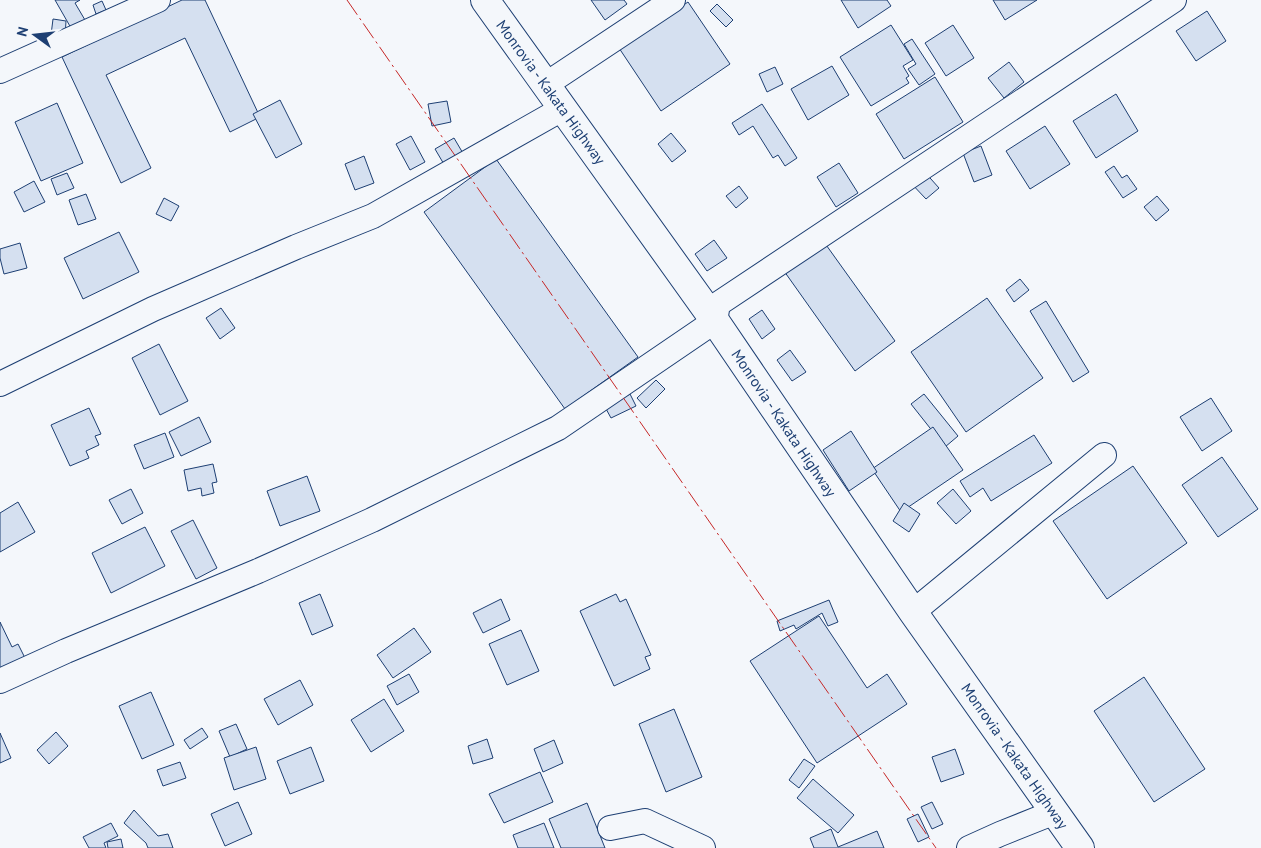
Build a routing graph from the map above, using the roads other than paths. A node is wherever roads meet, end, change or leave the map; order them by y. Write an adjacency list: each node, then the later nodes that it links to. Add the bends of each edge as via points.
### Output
1 (158, 0): 5 (street)
2 (485, 0): 6 (highway, Monrovia - Kakata Highway)
3 (673, 0): 6 (street)
4 (1174, 0): 8 (street, via 718,304)
5 (0, 72)
6 (545, 85): 7 (highway, Monrovia - Kakata Highway)
7 (562, 109): 8 (highway, Monrovia - Kakata Highway); 9 (street, via 373,216 153,309)
8 (715, 321): 11 (highway, Monrovia - Kakata Highway); 12 (street, via 558,428 372,520)
9 (0, 384)
10 (1104, 455): 11 (street)
11 (913, 612): 13 (highway, Monrovia - Kakata Highway)
12 (0, 681)
13 (1056, 812): 16 (street); 17 (highway, Monrovia - Kakata Highway)
14 (610, 828): 15 (street, via 645,821)
15 (703, 848)
16 (969, 848)
17 (1080, 848)

